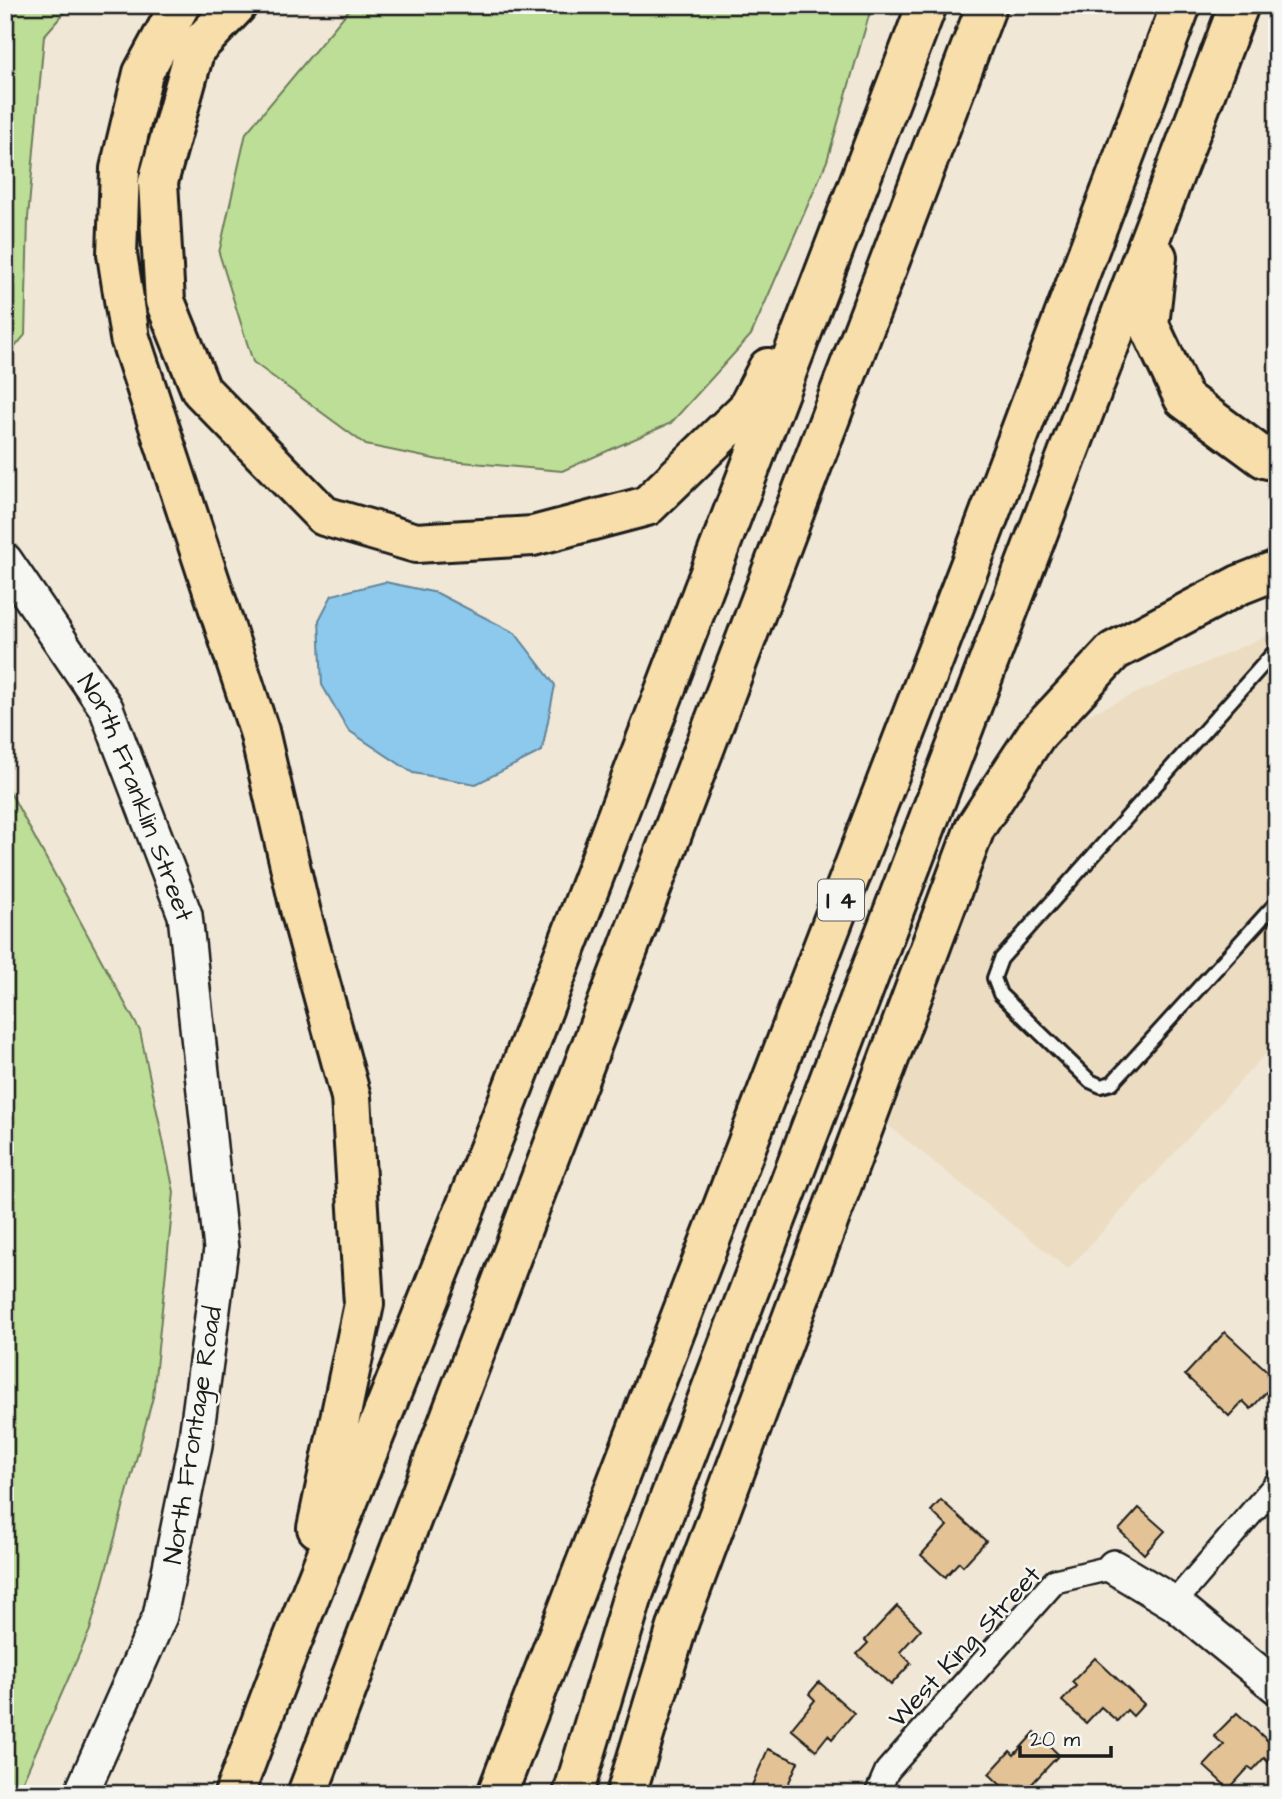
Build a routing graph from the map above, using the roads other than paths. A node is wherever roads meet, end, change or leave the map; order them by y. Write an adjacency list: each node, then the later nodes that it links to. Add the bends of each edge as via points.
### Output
1 (180, 5): 18 (highway, via 142,73 120,169 117,254 128,326 259,731 351,1097 353,1125 363,1304 326,1492)
2 (237, 5): 7 (highway, via 195,49 158,183 165,301 201,390 324,516 416,543 533,536 647,506 747,409)
3 (927, 5): 7 (highway)
4 (987, 5): 22 (highway)
5 (1181, 5): 23 (highway, I 4)
6 (1238, 5): 8 (highway)
7 (863, 174): 18 (highway, via 509,1101)
8 (1163, 203): 9 (highway, via 1149,325 1184,398 1264,458); 24 (highway, via 634,1592)
9 (1277, 461)
10 (5, 560): 14 (street, North Franklin Street, via 106,708 186,915)
11 (1277, 569): 25 (highway, via 1114,651 1036,735 975,828 678,1624)
12 (1277, 649): 13 (lane, via 1001,959 994,978 1000,994 1090,1082 1101,1086 1112,1083)
13 (1277, 902)
14 (202, 1060): 20 (street, North Frontage Road, via 221,1249 195,1446 160,1616)
15 (1277, 1483): 17 (street)
16 (1114, 1567): 17 (street); 26 (street, West King Street, via 1055,1581 887,1771)
17 (1174, 1603): 19 (street)
18 (283, 1664): 21 (highway)
19 (1277, 1687)
20 (80, 1794)
21 (234, 1794)
22 (307, 1794)
23 (497, 1794)
24 (573, 1794)
25 (626, 1794)
26 (877, 1794)

